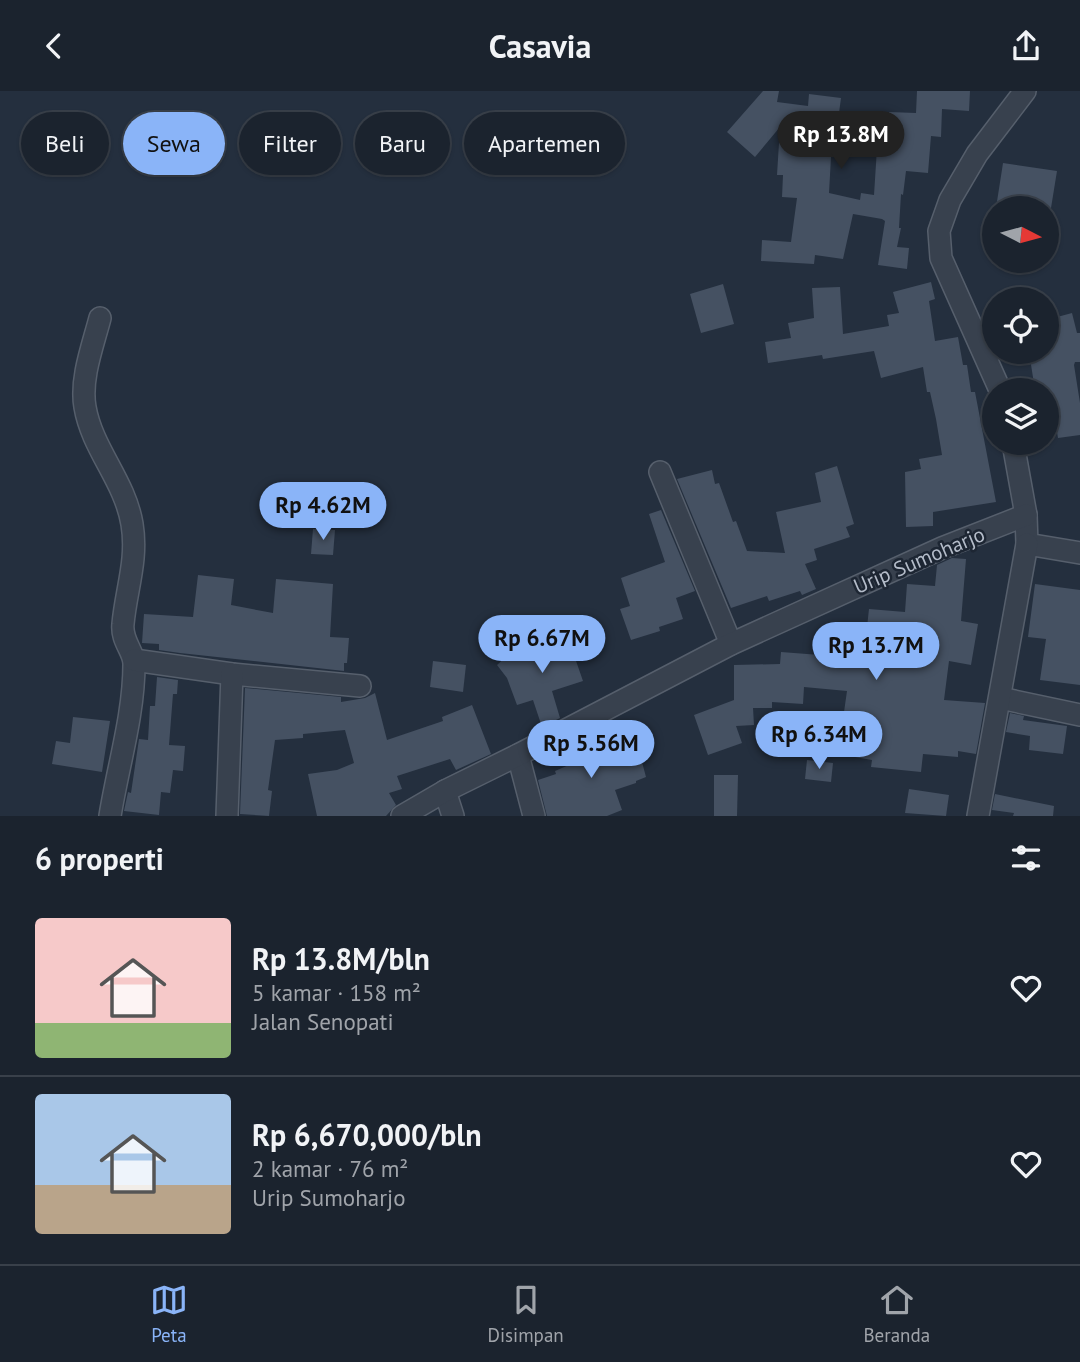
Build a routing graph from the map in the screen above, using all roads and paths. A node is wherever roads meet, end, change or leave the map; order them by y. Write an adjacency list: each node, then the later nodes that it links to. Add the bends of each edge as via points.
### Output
1 (1025, 91): 3 (street, via 977,154 950,200 939,231 941,258)
2 (100, 318): 10 (street, via 84,405 100,449 125,495 132,523 135,547 122,625)
3 (995, 378)
4 (1015, 455): 6 (street)
5 (660, 472): 9 (street)
6 (1026, 515): 7 (street); 9 (street, Urip Sumoharjo)
7 (1027, 544): 8 (street); 13 (street)
8 (1080, 554)
9 (731, 644): 15 (street, Urip Sumoharjo)
10 (134, 660): 11 (street); 17 (street)
11 (232, 674): 12 (street); 18 (street)
12 (360, 685)
13 (1000, 698): 14 (street); 22 (street)
14 (1080, 715)
15 (518, 755): 16 (street, Urip Sumoharjo); 21 (street)
16 (444, 791): 19 (street, Urip Sumoharjo); 20 (street)
17 (110, 816)
18 (227, 816)
19 (402, 816)
20 (453, 816)
21 (534, 816)
22 (978, 816)

